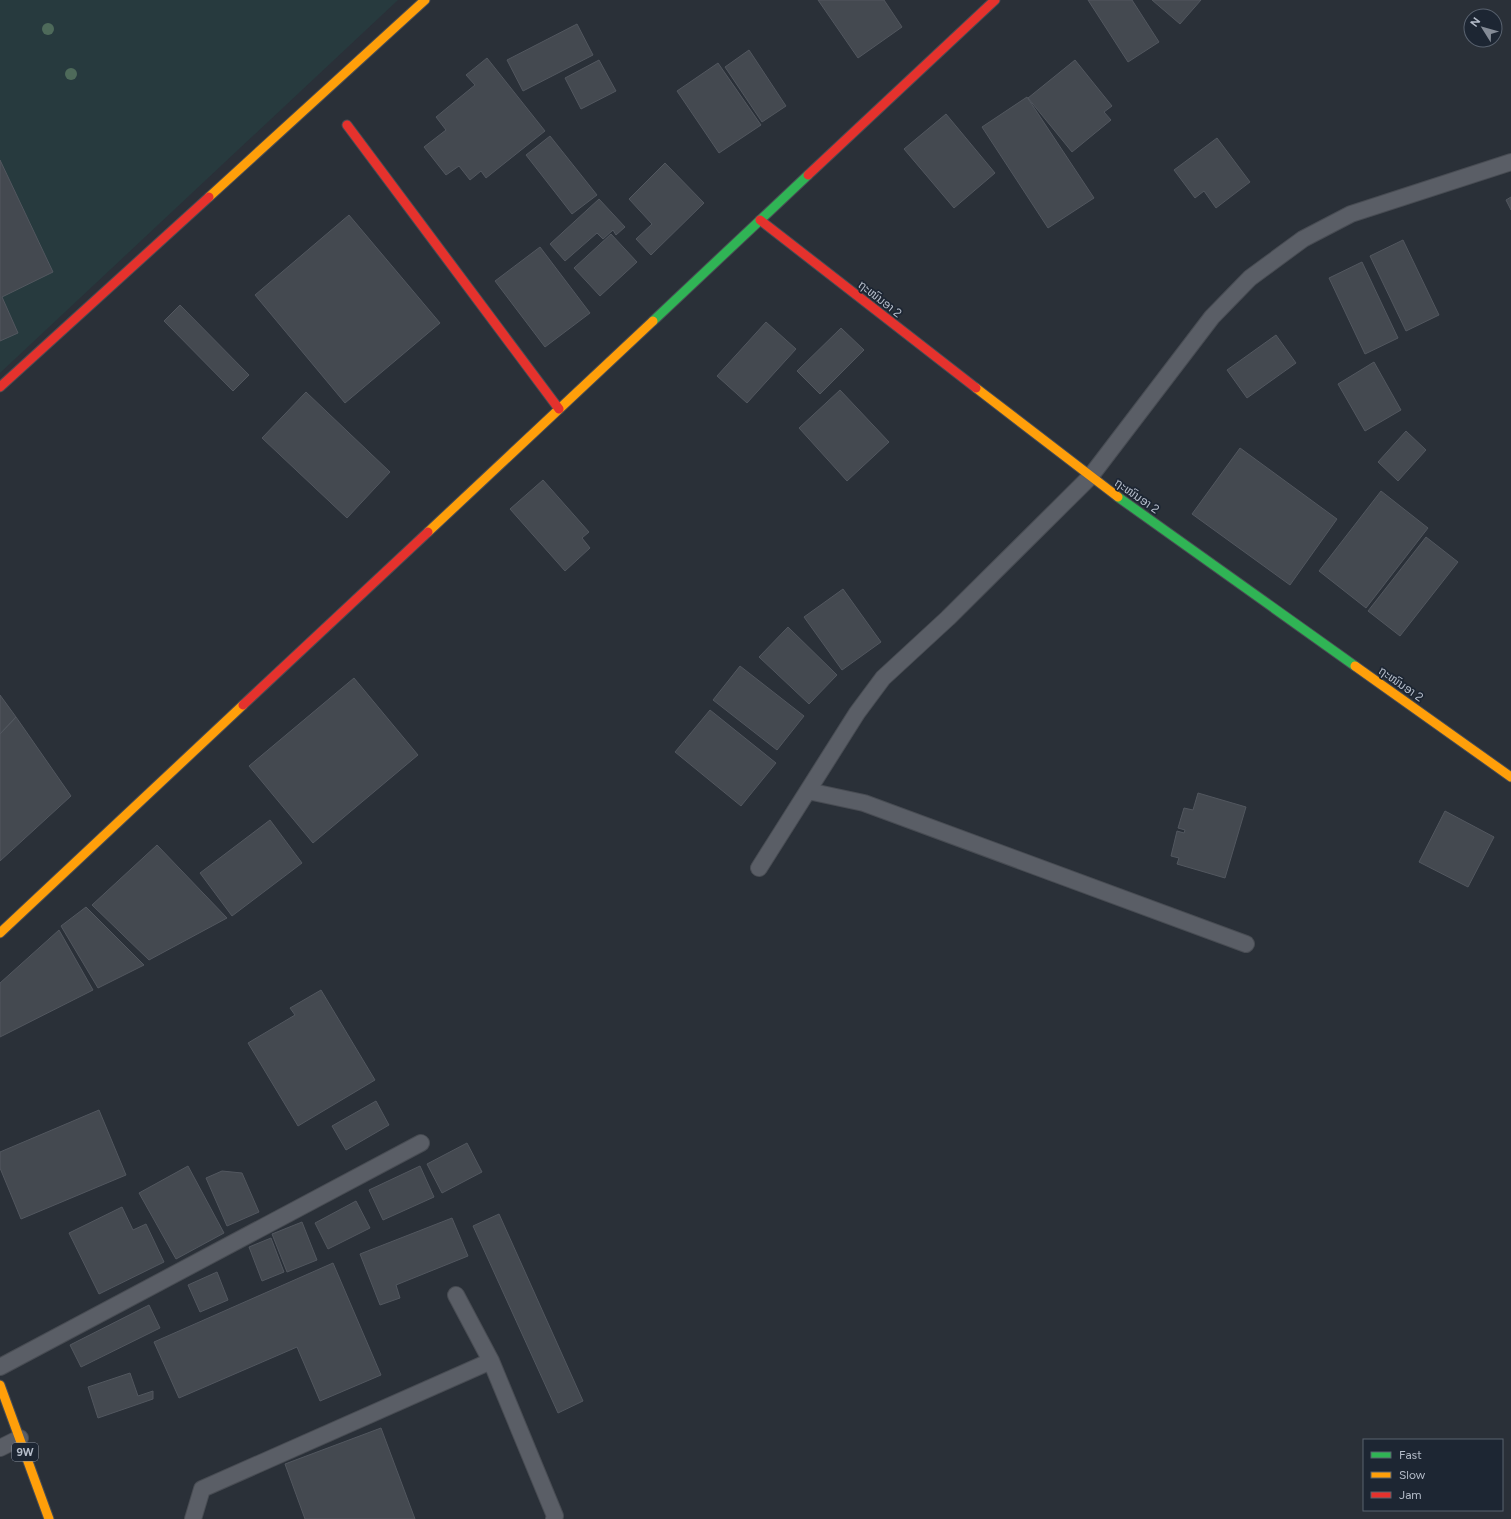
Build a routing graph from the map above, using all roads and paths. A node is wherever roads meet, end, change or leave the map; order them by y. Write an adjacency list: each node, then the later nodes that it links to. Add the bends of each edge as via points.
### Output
1 (425, 0): 6 (street)
2 (995, 0): 5 (street)
3 (347, 125): 7 (street)
4 (1511, 162): 8 (lane, via 1351,214 1303,240 1250,278 1212,317)
5 (760, 220): 7 (street); 8 (street, ຖະໜົນອາ 2)
6 (0, 387)
7 (558, 409): 12 (street)
8 (1090, 477): 9 (street, ຖະໜົນອາ 2); 10 (lane, via 948,618 883,678 857,713)
9 (1511, 777)
10 (808, 791): 11 (lane); 13 (lane, via 864,803)
11 (759, 868)
12 (0, 933)
13 (1246, 944)
14 (421, 1143): 17 (lane)
15 (456, 1295): 16 (lane)
16 (491, 1361): 22 (lane, via 202,1489); 23 (lane)
17 (0, 1368)
18 (0, 1384): 19 (street, 9W)
19 (20, 1438): 20 (lane); 21 (street, 9W)
20 (0, 1448)
21 (49, 1519)
22 (193, 1519)
23 (554, 1519)

